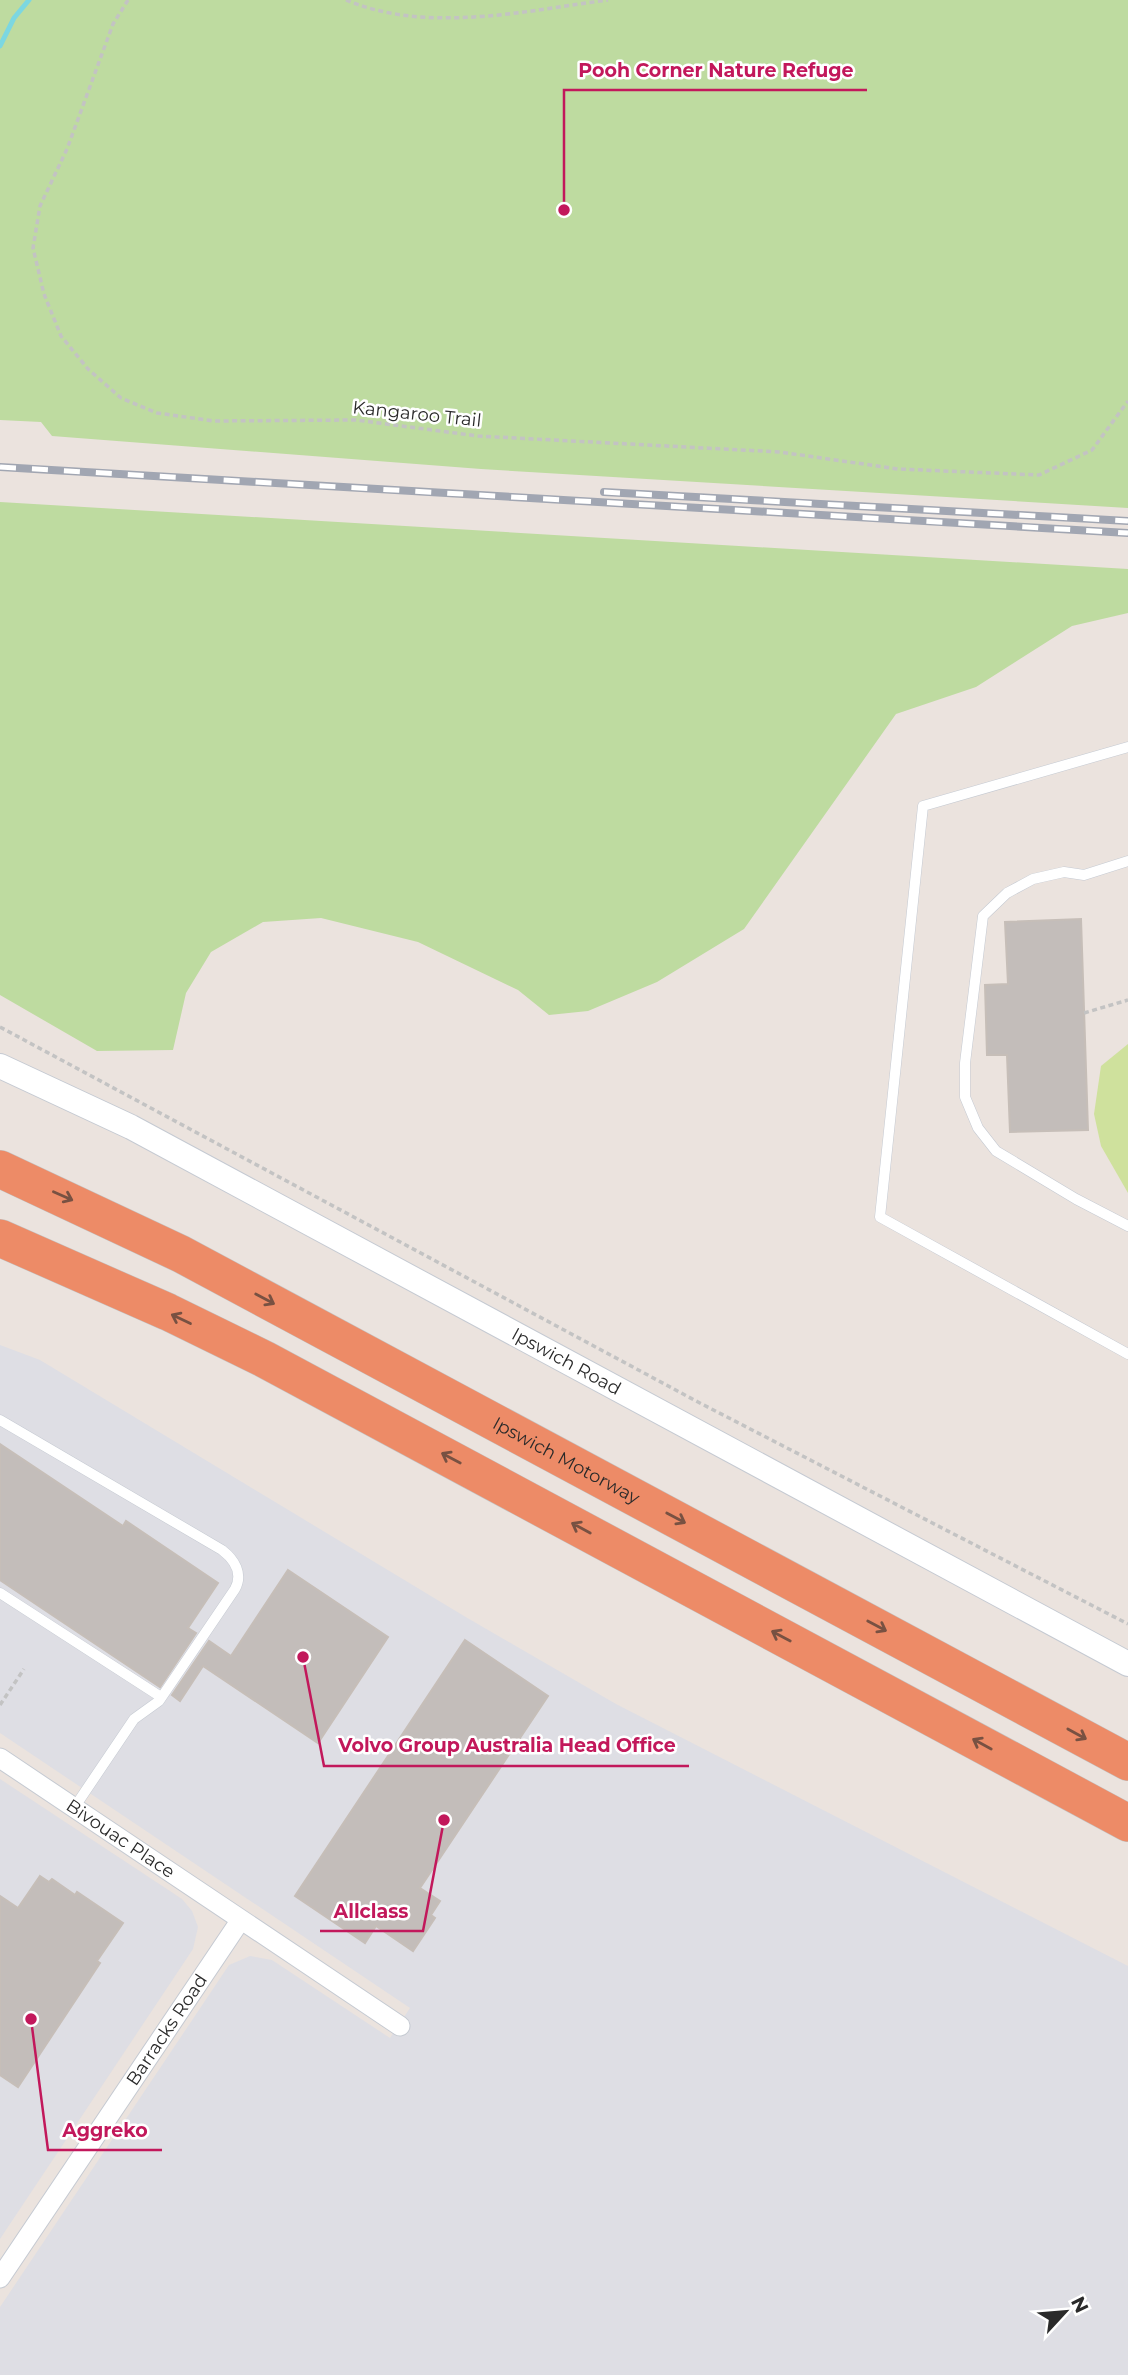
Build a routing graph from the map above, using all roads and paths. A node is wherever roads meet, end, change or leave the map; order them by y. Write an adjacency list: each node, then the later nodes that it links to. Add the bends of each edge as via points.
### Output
1 (128, 0): 4 (path, Kangaroo Trail, via 113,24 68,149 40,206 33,247 44,295 61,336 88,369 121,398 145,408 214,421 356,420 478,436 780,452 898,469 1039,475 1092,450)
2 (346, 0): 3 (path, via 370,10 416,16 468,16)
3 (608, 0)
4 (1128, 401)
5 (1128, 747): 14 (lane, via 923,806 880,1217)
6 (1128, 861): 12 (lane, via 1084,875 1065,872 1033,879 1007,893 983,916 965,1063 965,1097 978,1128 996,1151)
7 (1128, 1000): 8 (path)
8 (1084, 1013)
9 (0, 1027): 17 (path, via 698,1402)
10 (0, 1066): 18 (street, Ipswich Road, via 131,1126)
11 (0, 1169): 23 (highway, Ipswich Motorway, one-way to 23, via 181,1254)
12 (1128, 1226)
13 (0, 1238): 25 (highway, one-way to 13, via 264,1359)
14 (1128, 1354)
15 (0, 1420): 20 (lane, via 222,1550 235,1565 237,1586)
16 (0, 1593): 20 (lane)
17 (1128, 1624)
18 (1128, 1664)
19 (24, 1669): 21 (path)
20 (161, 1698): 24 (lane, via 134,1719)
21 (0, 1705)
22 (0, 1758): 24 (street, Bivouac Place)
23 (1128, 1762)
24 (74, 1808): 26 (street, Bivouac Place)
25 (1128, 1823)
26 (240, 1921): 27 (street, Bivouac Place); 28 (street, Barracks Road)
27 (400, 2026)
28 (0, 2278)

